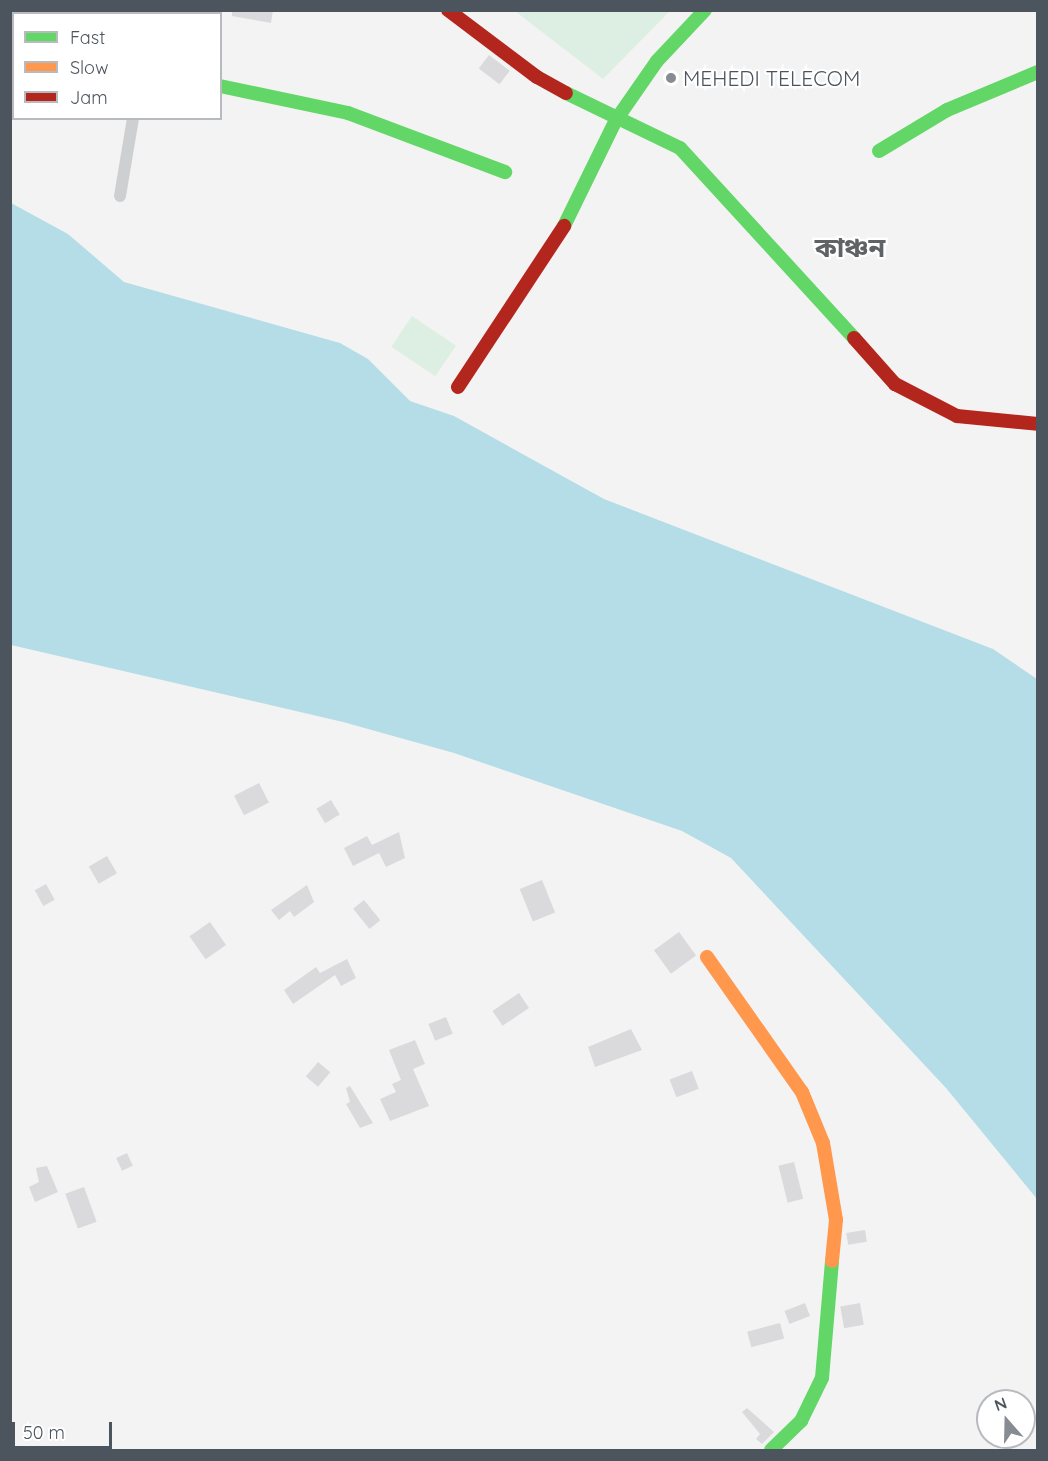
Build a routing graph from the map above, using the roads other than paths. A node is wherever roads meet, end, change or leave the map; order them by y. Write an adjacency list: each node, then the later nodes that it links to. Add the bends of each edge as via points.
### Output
1 (448, 10): 6 (street, via 537,77)
2 (705, 10): 6 (street, via 657,61)
3 (1038, 72): 7 (street, via 947,110)
4 (222, 87): 8 (street, via 348,113)
5 (133, 120): 9 (street)
6 (616, 120): 10 (street, via 588,185 538,272); 11 (street, via 680,148 895,384 957,416)
7 (879, 151)
8 (505, 172)
9 (120, 195)
10 (458, 387)
11 (1038, 424)
12 (707, 957): 13 (street, via 802,1092 823,1143 836,1220 822,1378 801,1420)
13 (771, 1450)

